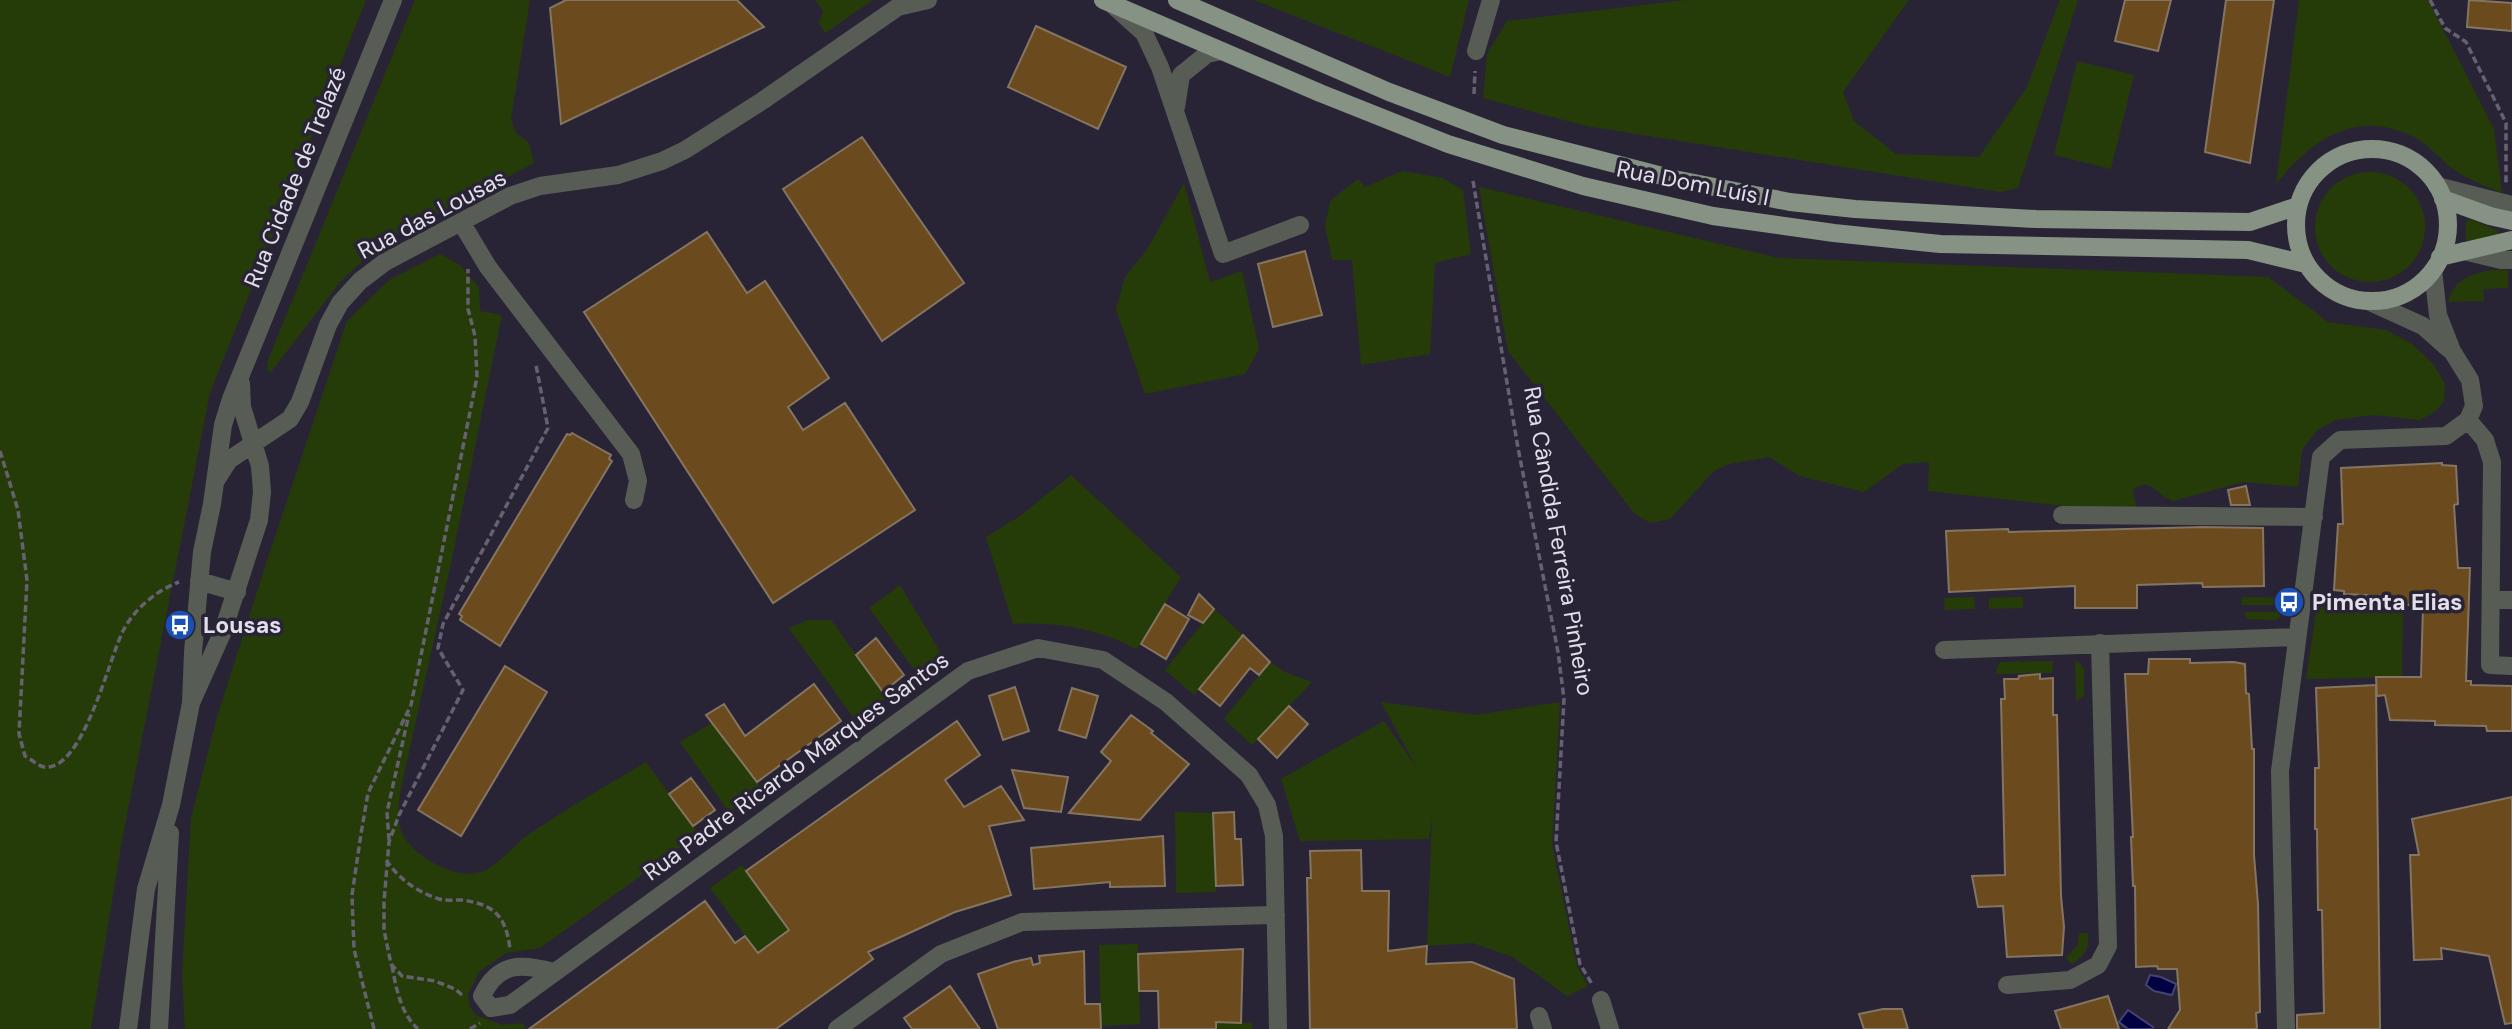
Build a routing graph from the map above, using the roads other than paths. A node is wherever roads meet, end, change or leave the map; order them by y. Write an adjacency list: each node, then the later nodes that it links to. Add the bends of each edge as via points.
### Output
1 (393, 0): 22 (street, Rua Cidade de Trelazé)
2 (928, 0): 6 (street, Rua das Lousas)
3 (1177, 0): 11 (main road, Rua Dom Luís I, via 1389,92 1503,135 1662,176 1790,202 2036,219 2249,222)
4 (1491, 0): 8 (street)
5 (1108, 2): 7 (main road, Rua Dom Luís I); 9 (street, via 1144,33)
6 (905, 3): 14 (street, Rua das Lousas, via 685,150 618,175 541,186 510,196)
7 (1221, 51): 9 (street, via 1207,54 1181,75); 18 (main road, Rua Dom Luís I, via 1448,144 1583,186 1713,216 1940,244 2248,250)
8 (1476, 51)
9 (1176, 111): 13 (street, via 1223,254)
10 (2440, 192): 11 (main road, via 2405,156 2361,149 2320,168); 12 (main road, via 2490,216); 19 (main road, via 2448,228)
11 (2298, 206): 18 (main road, via 2297,235)
12 (2510, 210)
13 (1300, 225)
14 (453, 226): 25 (street, Rua das Lousas, via 385,262 340,303 300,402 290,419); 28 (street, via 479,251 631,454 638,481)
15 (2512, 240): 16 (main road)
16 (2464, 251): 17 (street); 19 (main road)
17 (2512, 260)
18 (2306, 264): 20 (main road, via 2326,286)
19 (2437, 264): 20 (main road, via 2411,290); 21 (street, via 2438,315)
20 (2368, 300): 21 (street, via 2423,326)
21 (2452, 351): 24 (street, via 2470,380 2474,406)
22 (242, 372): 23 (street, Rua Cidade de Trelazé); 27 (street, Rua Cidade de Trelazé, via 223,425)
23 (245, 416): 25 (street, via 259,428); 26 (street, Rua Cidade de Trelazé)
24 (2468, 420): 30 (street, via 2446,436 2340,440 2321,457); 33 (street, via 2485,440 2493,463)
25 (276, 429): 26 (street, Rua das Lousas)
26 (253, 443): 27 (street, Rua Cidade de Trelazé, via 229,460); 32 (street, Rua Cidade de Trelazé, via 260,466 259,520)
27 (215, 482): 31 (street, Rua Cidade de Trelazé)
28 (634, 500)
29 (2062, 515): 30 (street)
30 (2314, 517): 35 (street)
31 (199, 581): 32 (street); 39 (street, Rua Cidade de Trelazé)
32 (237, 592): 39 (street, Rua Cidade de Trelazé)
33 (2491, 600): 34 (street); 38 (street, via 2490,666)
34 (2512, 600)
35 (2297, 637): 36 (street); 50 (street, via 2280,771)
36 (2100, 643): 37 (street); 43 (street, via 2108,946 2098,965 2070,980)
37 (1944, 650)
38 (2512, 666)
39 (191, 703): 40 (street, Rua Cidade de Trelazé)
40 (171, 805): 45 (street, Rua Cidade de Trelazé); 46 (street, Rua Cidade de Trelazé, via 146,888)
41 (1276, 915): 42 (street, Rua Padre Ricardo Marques Santos, via 1274,836 1267,805 1249,775 1166,702 1103,660 1038,648 968,671); 47 (street, via 1022,922 942,954); 48 (street, Rua Padre Ricardo Marques Santos)
42 (553, 972)
43 (2007, 985)
44 (1601, 1000): 49 (street)
45 (162, 1025)
46 (128, 1029)
47 (837, 1029)
48 (1278, 1029)
49 (1610, 1029)
50 (2286, 1029)

